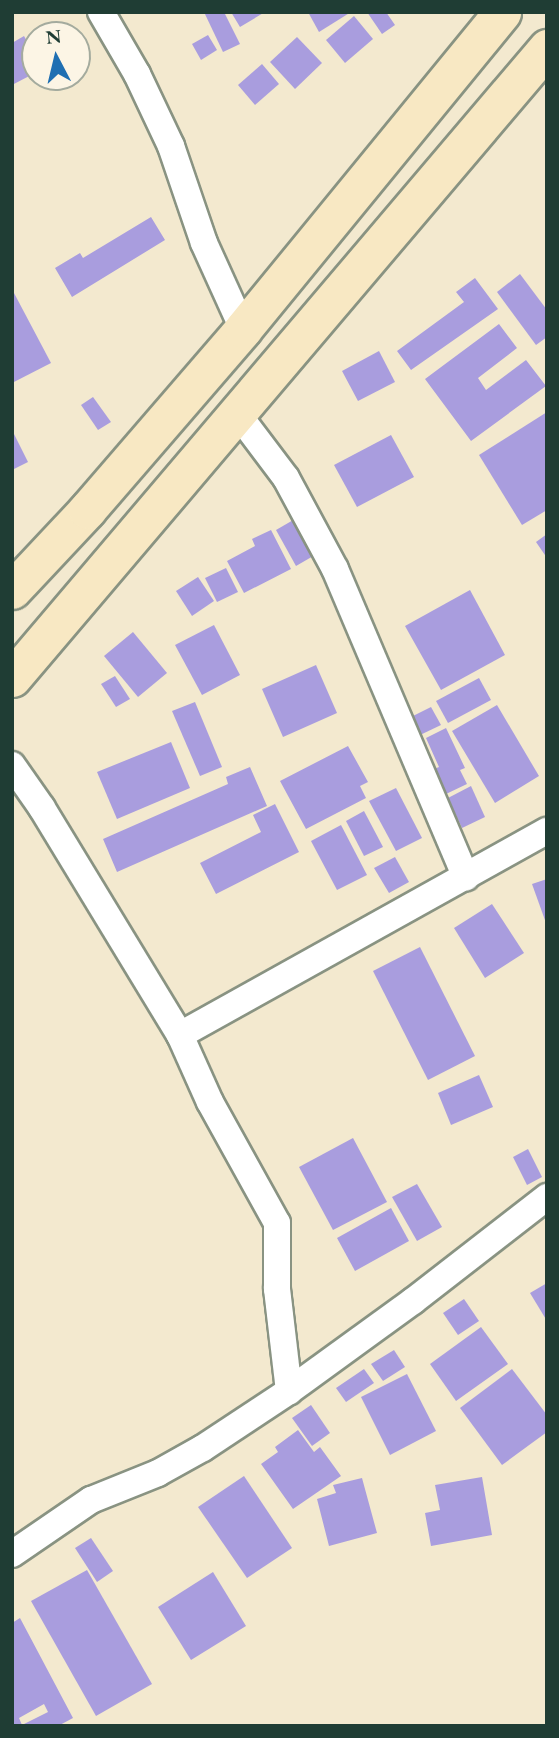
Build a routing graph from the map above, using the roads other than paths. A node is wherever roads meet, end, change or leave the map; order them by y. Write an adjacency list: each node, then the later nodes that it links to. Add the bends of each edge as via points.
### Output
1 (101, 12): 4 (street, via 171,146 204,243)
2 (502, 12): 4 (main road)
3 (547, 48): 5 (main road)
4 (243, 329): 6 (main road)
5 (237, 413): 7 (main road); 10 (street, via 286,478 335,569)
6 (12, 590)
7 (12, 678)
8 (12, 765): 11 (street)
9 (547, 831): 10 (street)
10 (466, 877): 11 (street)
11 (180, 1035): 13 (street, via 210,1102 276,1223 277,1289)
12 (547, 1197): 13 (street)
13 (289, 1391): 14 (street, via 158,1473 91,1500)
14 (12, 1554)

